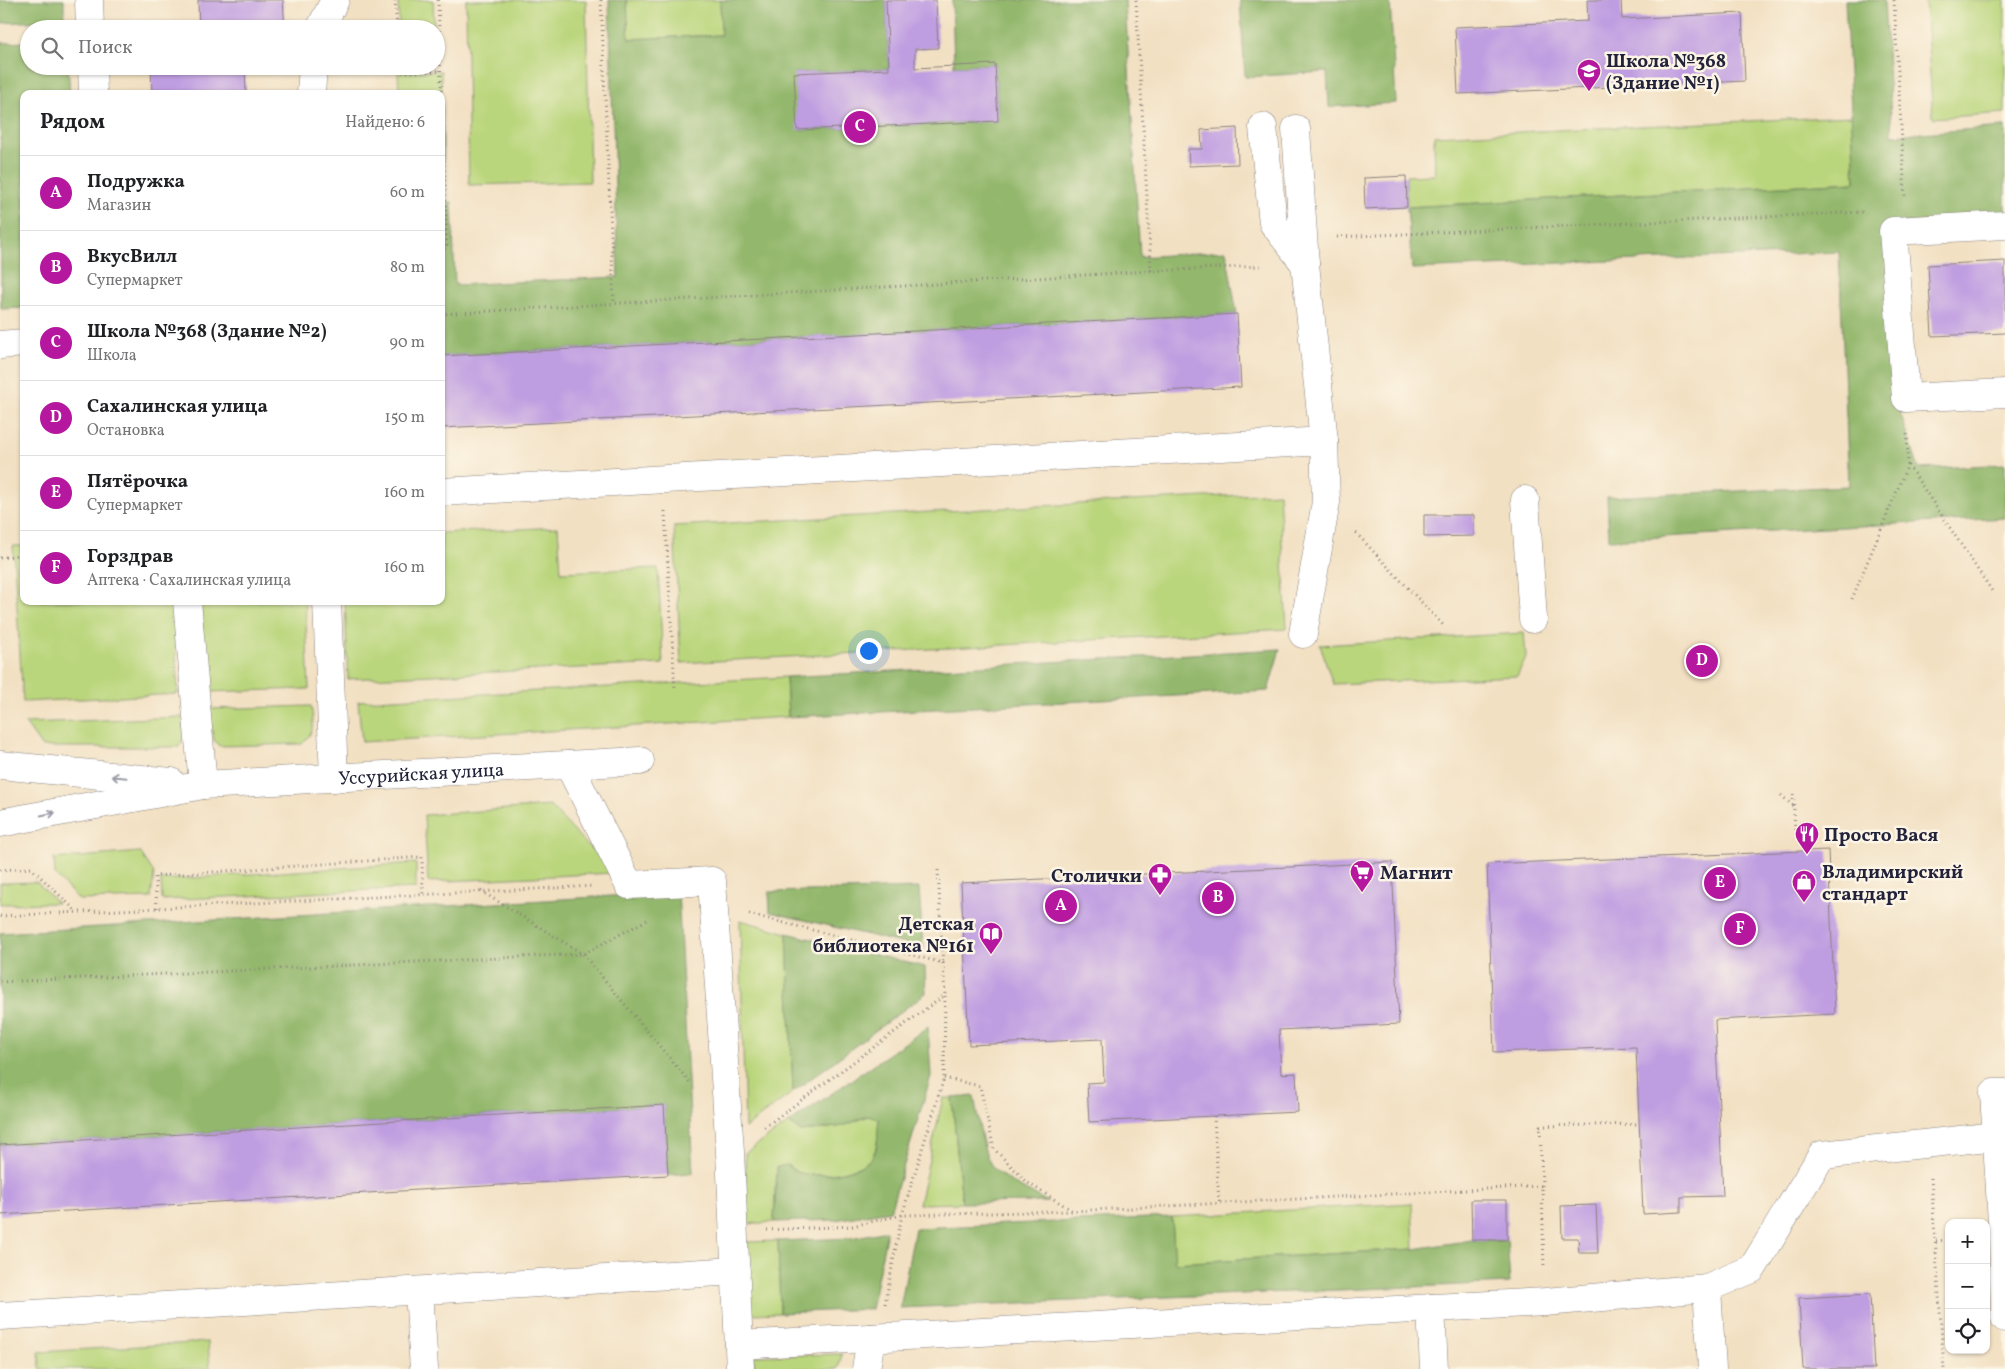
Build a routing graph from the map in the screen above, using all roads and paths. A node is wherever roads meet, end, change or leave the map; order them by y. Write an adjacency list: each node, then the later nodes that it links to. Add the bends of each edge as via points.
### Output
1 (89, 0): 8 (street)
2 (335, 0): 9 (street)
3 (396, 0): 10 (path)
4 (438, 0): 11 (path)
5 (601, 0): 26 (path)
6 (1136, 0): 25 (path)
7 (1894, 0): 22 (path, via 1905,202)
8 (90, 20)
9 (325, 20)
10 (396, 20)
11 (439, 20)
12 (92, 75): 15 (street)
13 (313, 75): 16 (street)
14 (440, 75): 17 (path)
15 (93, 90)
16 (311, 90)
17 (441, 90)
18 (1263, 127): 24 (street, via 1273,223)
19 (1296, 129): 24 (street)
20 (445, 197): 23 (path)
21 (2005, 226): 22 (street)
22 (1893, 231): 24 (path, via 1865,212); 31 (street)
23 (445, 248)
24 (1304, 251): 25 (path); 32 (street)
25 (1152, 271): 26 (path)
26 (614, 303): 27 (path)
27 (445, 314)
28 (20, 344): 29 (street)
29 (0, 346)
30 (2005, 392): 31 (street)
31 (1906, 398): 33 (path)
32 (1324, 441): 34 (street); 37 (street)
33 (1908, 464): 40 (path); 41 (path)
34 (663, 480): 35 (street); 47 (path)
35 (445, 492)
36 (1525, 500): 44 (street)
37 (1326, 502): 45 (path); 46 (street)
38 (20, 555): 39 (path)
39 (0, 558)
40 (1992, 591)
41 (1852, 600)
42 (187, 605): 52 (street)
43 (327, 605): 51 (street)
44 (1533, 619)
45 (1443, 625)
46 (1303, 634)
47 (675, 690)
48 (640, 761): 50 (street, Уссурийская улица)
49 (0, 765): 52 (street, Уссурийская улица, one-way to 49)
50 (569, 765): 51 (street, Уссурийская улица); 60 (street)
51 (334, 778): 52 (street, Уссурийская улица)
52 (203, 785): 56 (street, Уссурийская улица, one-way to 52)
53 (1794, 794): 55 (path)
54 (1782, 795): 55 (path)
55 (1794, 807): 57 (path)
56 (0, 823)
57 (1795, 830)
58 (0, 870): 64 (path, via 31,868)
59 (938, 870): 69 (path)
60 (629, 885): 61 (path); 79 (street, via 712,881)
61 (481, 891): 62 (path); 68 (path)
62 (423, 894): 63 (path); 63 (path, via 422,857 156,876)
63 (157, 908): 64 (path)
64 (76, 912): 66 (path)
65 (744, 913): 69 (path)
66 (0, 916)
67 (652, 917): 68 (path)
68 (583, 954): 70 (path); 73 (path)
69 (943, 963): 71 (path)
70 (0, 982)
71 (944, 995): 72 (path); 79 (path)
72 (944, 1078): 82 (path, via 980,1086 994,1149 1028,1183); 83 (path)
73 (698, 1091)
74 (2000, 1093): 77 (street)
75 (1214, 1116): 81 (path)
76 (1639, 1124): 80 (path, via 1540,1126)
77 (1997, 1136): 78 (street); 93 (street)
78 (1928, 1144): 85 (path); 88 (street, via 1822,1154 1752,1270)
79 (730, 1152): 84 (street)
80 (1542, 1186): 81 (path); 90 (path)
81 (1219, 1203): 82 (path)
82 (1074, 1211): 83 (path)
83 (902, 1215): 84 (path, via 852,1226); 94 (path)
84 (734, 1232): 87 (street)
85 (1936, 1240): 86 (path); 100 (path)
86 (1945, 1240)
87 (736, 1272): 89 (street); 95 (street)
88 (1707, 1288): 90 (street); 99 (street)
89 (419, 1291): 92 (street); 96 (street)
90 (1545, 1302): 91 (street)
91 (1431, 1308): 94 (street); 98 (street)
92 (0, 1316)
93 (2005, 1318)
94 (875, 1337): 95 (street); 97 (street)
95 (740, 1357)
96 (424, 1369)
97 (866, 1369)
98 (1434, 1369)
99 (1712, 1369)
100 (1944, 1369)

